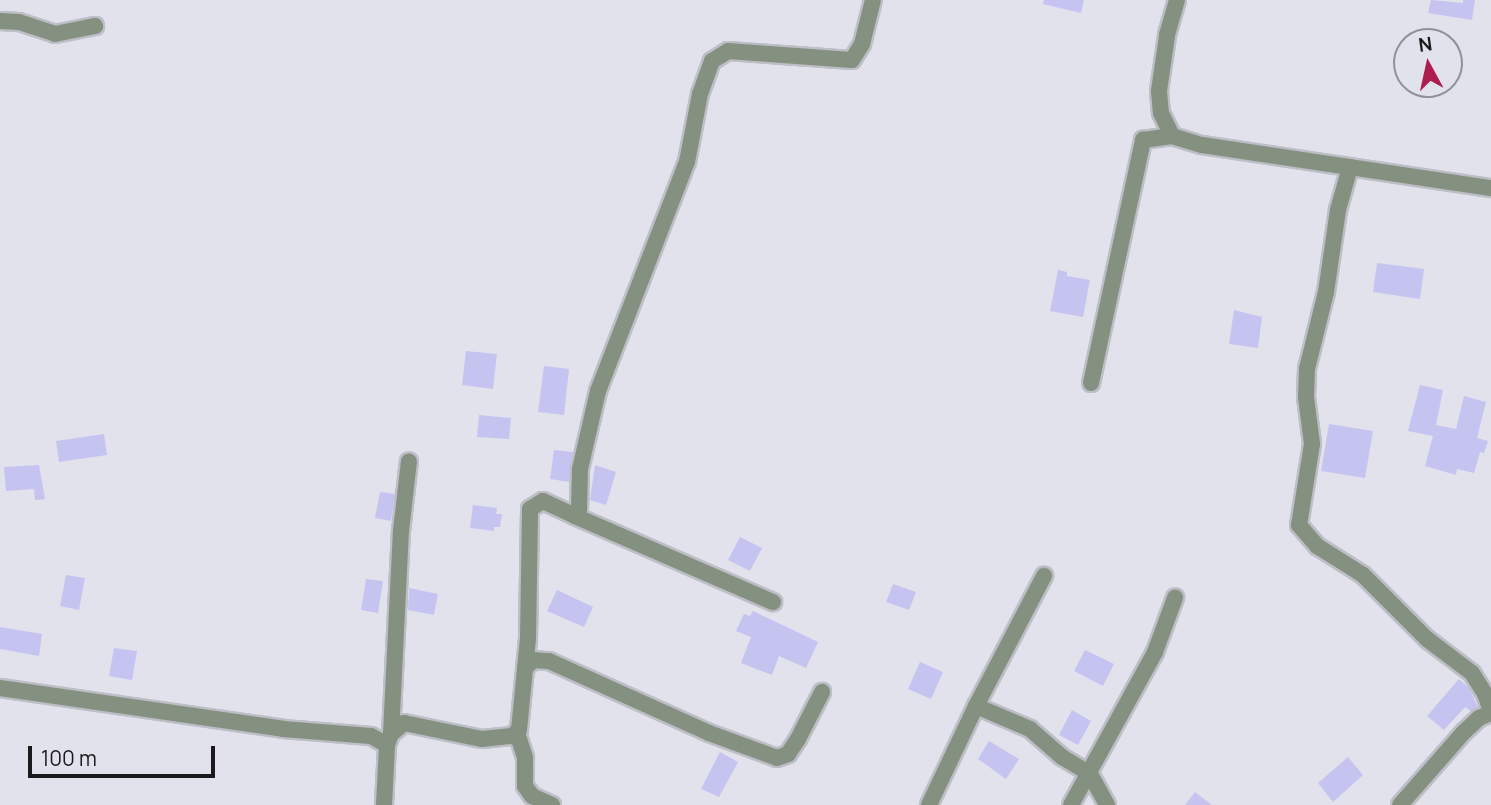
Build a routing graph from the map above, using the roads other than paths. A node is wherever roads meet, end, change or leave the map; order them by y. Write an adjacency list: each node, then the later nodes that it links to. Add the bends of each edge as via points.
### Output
1 (873, 0): 10 (street, via 862,44 852,60 728,51 712,61 700,94 687,162 598,391 582,458)
2 (1177, 0): 5 (street, via 1159,91 1161,113)
3 (0, 21): 4 (street, via 55,34)
4 (95, 26)
5 (1172, 136): 6 (street, via 1202,145); 8 (street, via 1143,140 1137,158)
6 (1350, 167): 7 (street); 18 (street, via 1307,369 1312,443 1299,525 1317,546 1363,575 1427,639 1472,673)
7 (1491, 188)
8 (1091, 383)
9 (409, 461): 20 (street)
10 (575, 516): 13 (street); 14 (street, via 543,501 530,509)
11 (1044, 576): 17 (street)
12 (1175, 597): 21 (street, via 1155,652)
13 (772, 602)
14 (525, 668): 16 (street, via 533,660 549,660 709,733 777,758 793,747); 19 (street, via 522,716 519,730)
15 (0, 688): 20 (street)
16 (822, 692)
17 (976, 706): 21 (street, via 1030,729); 24 (street)
18 (1491, 712): 27 (street, via 1464,732)
19 (512, 736): 20 (street, via 467,738 404,723); 23 (street, via 519,739 525,758 525,786 532,796)
20 (389, 740): 22 (street)
21 (1090, 774): 25 (street); 26 (street)
22 (384, 805)
23 (552, 805)
24 (929, 805)
25 (1071, 805)
26 (1107, 805)
27 (1399, 805)

